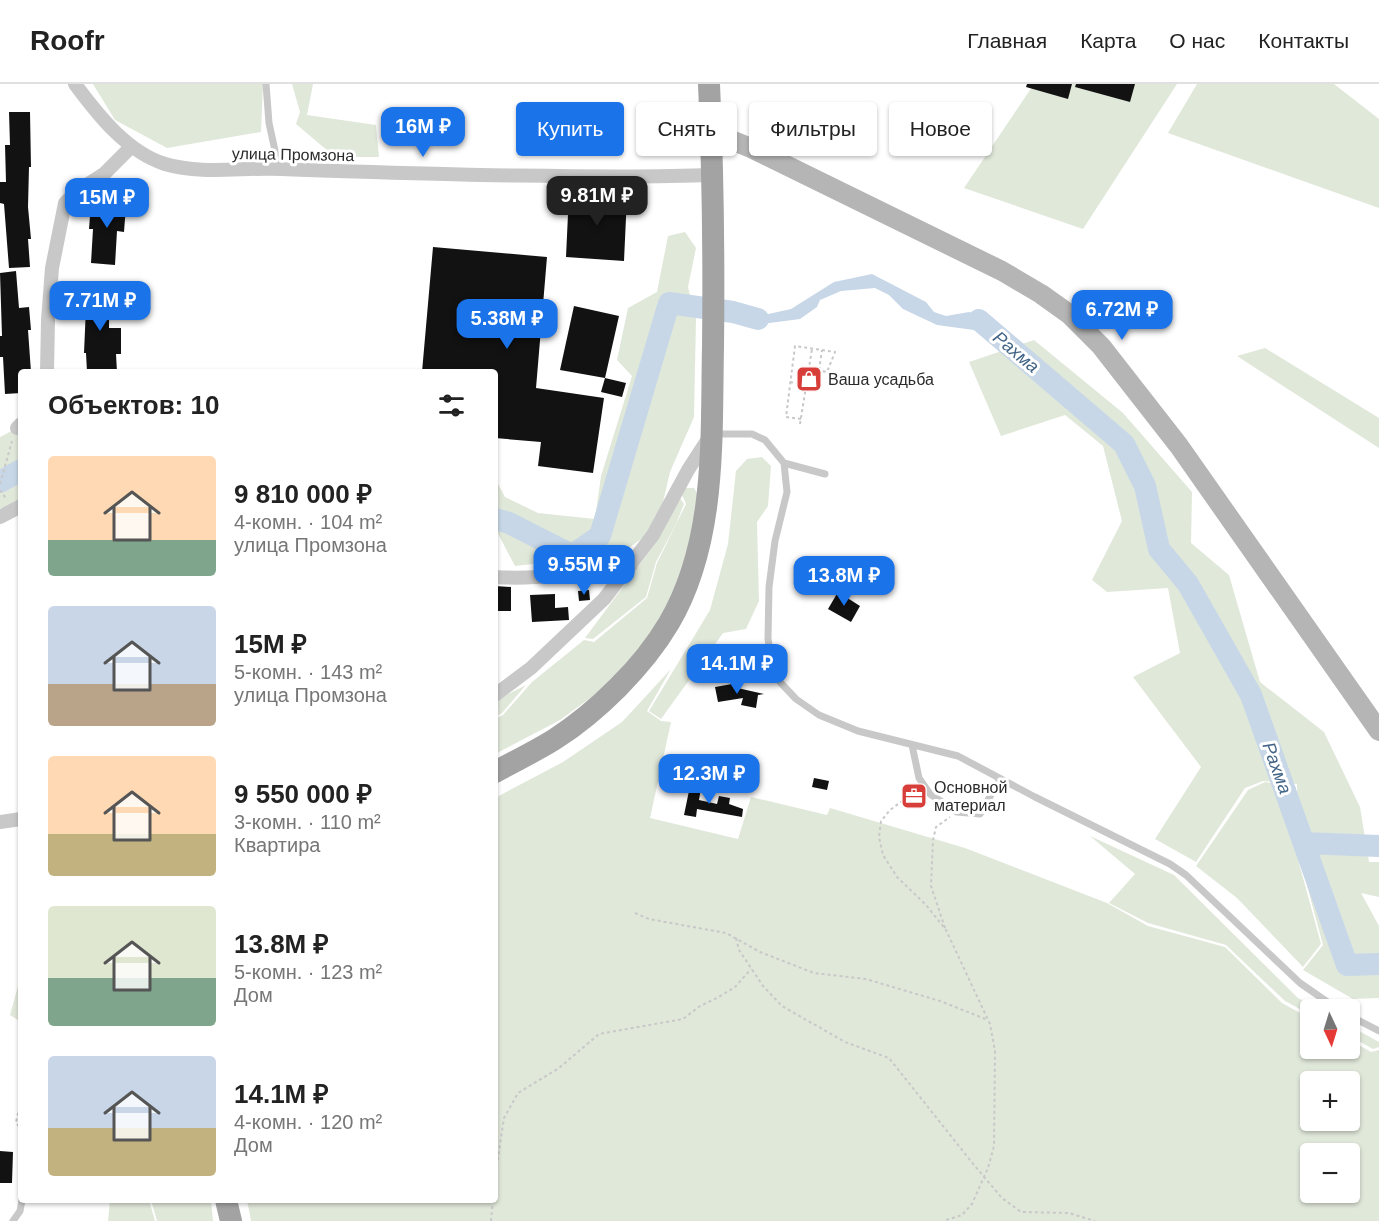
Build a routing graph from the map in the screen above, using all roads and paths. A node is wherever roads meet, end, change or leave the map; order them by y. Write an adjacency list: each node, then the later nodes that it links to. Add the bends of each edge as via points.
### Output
1 (75, 84): 6 (street, улица Промзона)
2 (266, 84): 8 (lane)
3 (709, 84): 4 (main road)
4 (710, 102)
5 (737, 142): 29 (street, via 1002,271 1069,314 1101,346 1172,437)
6 (131, 147): 8 (street, улица Промзона, via 163,164 185,169); 12 (street, via 104,174 65,203 52,268)
7 (712, 156): 9 (main road)
8 (279, 169): 9 (street, улица Промзона, via 528,176)
9 (712, 175): 20 (main road)
10 (813, 349): 11 (path); 13 (path); 15 (path, via 795,346)
11 (822, 350): 14 (path); 14 (path, via 835,352 827,372)
12 (47, 369)
13 (809, 369): 14 (path); 16 (path)
14 (819, 370)
15 (790, 382): 16 (path); 17 (path, via 786,417)
16 (807, 384): 17 (path)
17 (801, 419): 18 (path)
18 (800, 424)
19 (18, 429): 23 (path)
20 (711, 434): 21 (lane, via 752,434 765,440); 26 (street, via 653,535); 31 (main road, via 703,525 670,622 648,654 590,713 555,739)
21 (783, 463): 22 (lane); 30 (lane, via 787,492 775,542 768,608 768,639 780,682 819,715 858,731)
22 (825, 474)
23 (0, 484)
24 (18, 508): 25 (street)
25 (0, 517)
26 (631, 565): 27 (street, via 553,577); 28 (street, via 604,599 531,668)
27 (498, 577)
28 (498, 693)
29 (1379, 730)
30 (912, 745): 32 (lane); 33 (lane, via 958,756)
31 (498, 770)
32 (920, 778): 34 (lane, via 930,794); 38 (path, via 909,796 881,821 879,837 883,855 897,877)
33 (1000, 779): 34 (lane, via 981,814); 41 (lane, via 1170,864 1300,983)
34 (957, 812): 38 (path, via 936,827 933,840 931,886)
35 (18, 819): 36 (street)
36 (0, 822)
37 (635, 913): 39 (path)
38 (946, 930): 42 (path)
39 (736, 938): 40 (path); 42 (path, via 814,973 866,979)
40 (752, 969): 45 (path, via 735,987 682,1019 599,1034 559,1068 518,1093 504,1118); 46 (path, via 782,1006 845,1042 889,1058)
41 (1323, 999)
42 (988, 1020): 46 (path, via 995,1051 994,1146)
43 (1360, 1021): 44 (lane)
44 (1379, 1030)
45 (498, 1158)
46 (984, 1177): 53 (path, via 972,1204 962,1215); 54 (path, via 1021,1212 1069,1213)
47 (21, 1203): 50 (lane)
48 (227, 1203): 51 (main road)
49 (493, 1203): 52 (path)
50 (13, 1221)
51 (231, 1221)
52 (491, 1221)
53 (943, 1221)
54 (1095, 1221)

